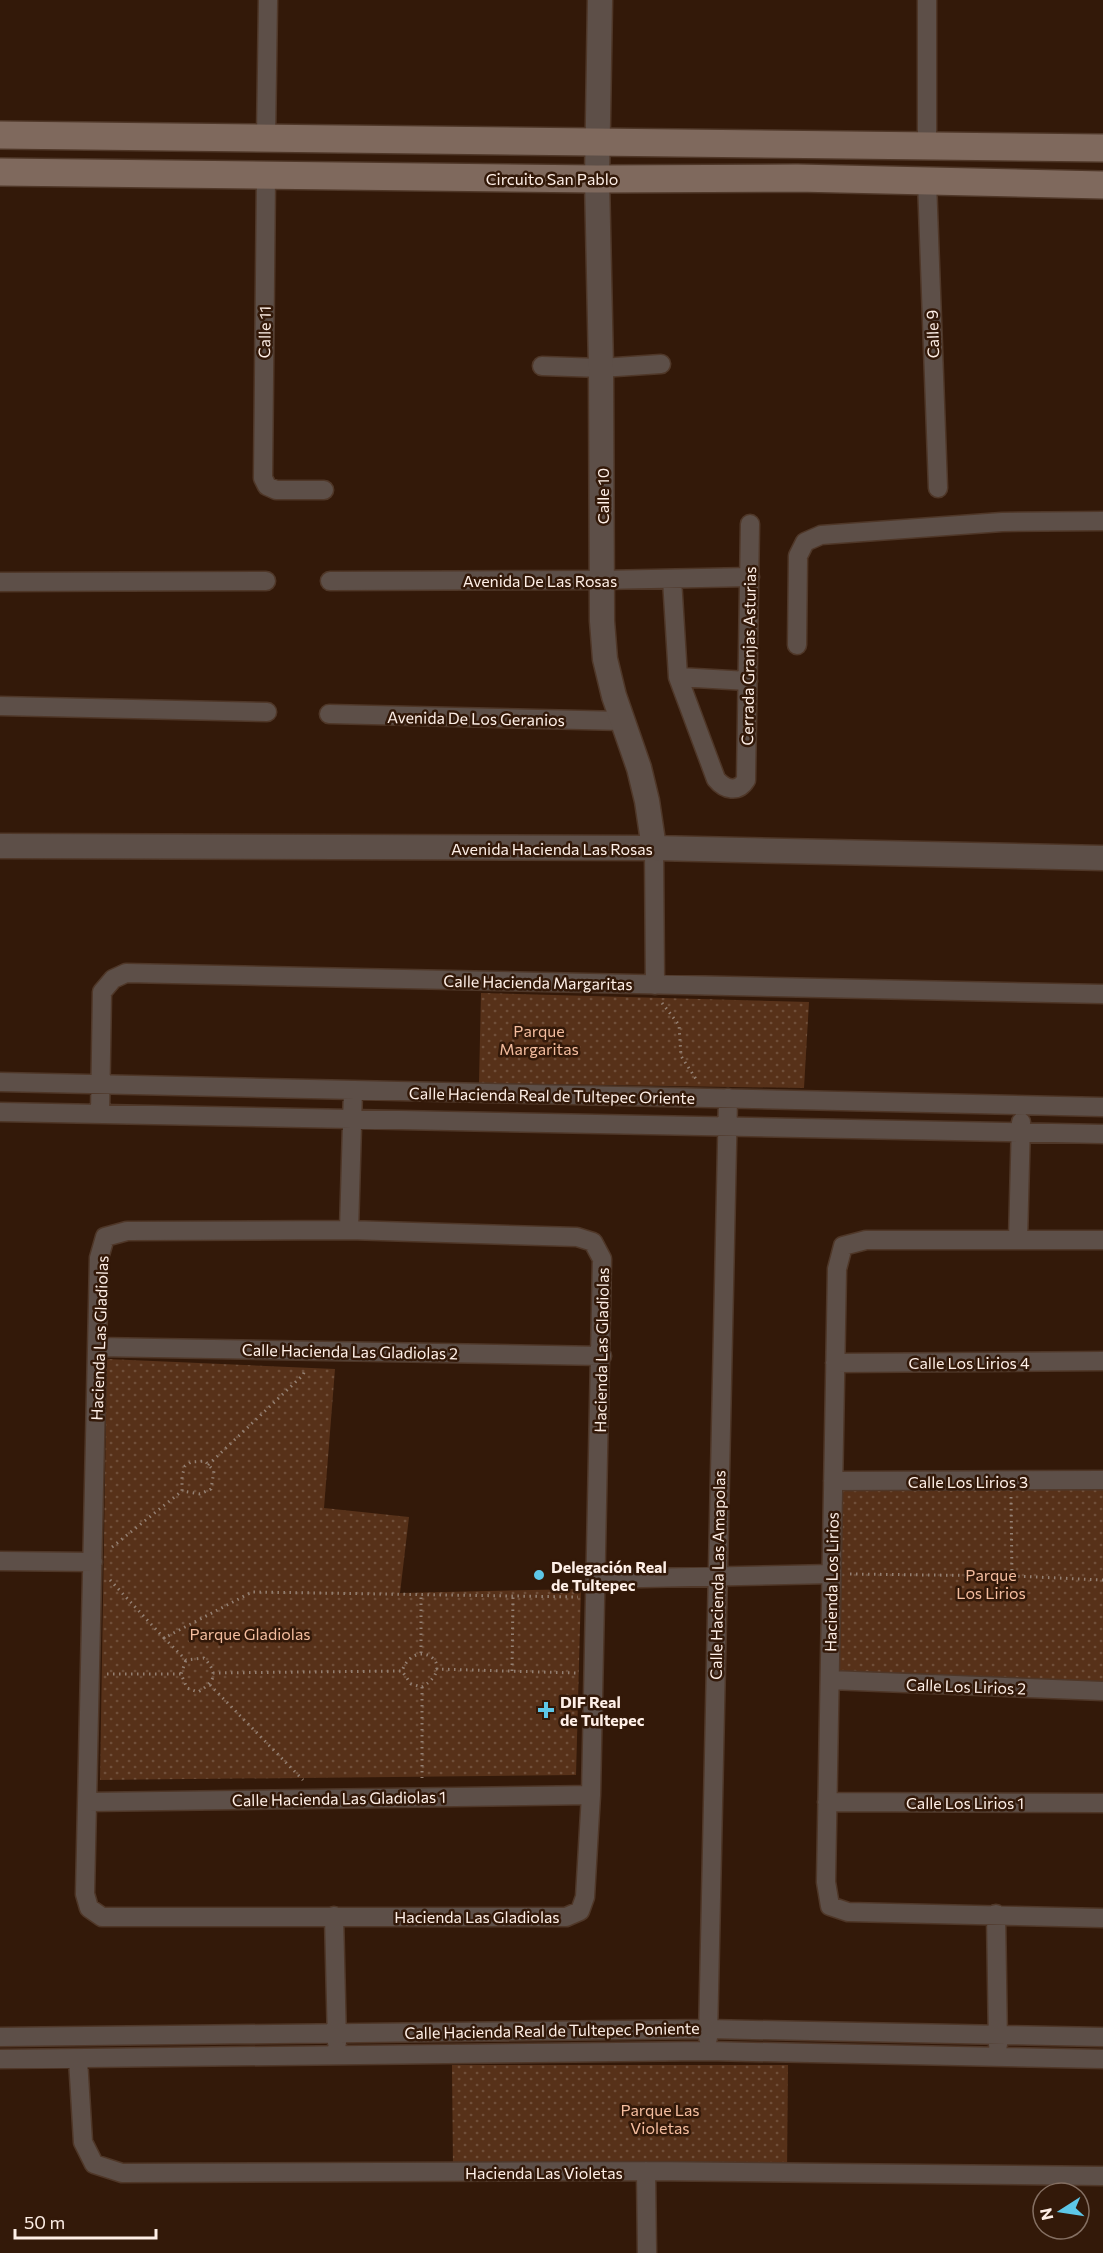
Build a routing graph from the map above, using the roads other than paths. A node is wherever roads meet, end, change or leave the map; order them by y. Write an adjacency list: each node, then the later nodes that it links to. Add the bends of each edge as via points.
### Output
1 (268, 0): 5 (street)
2 (600, 0): 6 (street, Calle 10)
3 (927, 0): 7 (street)
4 (0, 135): 5 (main road)
5 (266, 138): 6 (main road)
6 (598, 142): 7 (main road); 11 (street, Calle 10)
7 (927, 146): 8 (main road)
8 (1103, 148)
9 (0, 172): 10 (main road, Circuito San Pablo)
10 (266, 176): 11 (main road, Circuito San Pablo); 18 (street, Calle 11, via 263,478 267,486 276,490)
11 (597, 179): 12 (main road, Circuito San Pablo); 16 (street, Calle 10)
12 (927, 181): 13 (main road, Circuito San Pablo); 17 (street, Calle 9)
13 (1103, 185)
14 (661, 364): 16 (street)
15 (542, 366): 16 (street)
16 (601, 368): 23 (street, Calle 10)
17 (938, 488)
18 (324, 490)
19 (1103, 521): 27 (street, via 991,523 821,535 805,542 798,556)
20 (750, 524): 21 (street, Cerrada Granjas Asturias)
21 (750, 577): 22 (street, Avenida De Las Rosas); 29 (street, Cerrada Granjas Asturias)
22 (672, 579): 23 (street, Avenida De Las Rosas); 28 (street)
23 (602, 580): 25 (street, Avenida De Las Rosas); 33 (street, Calle 10, via 605,659)
24 (266, 581): 26 (street)
25 (330, 581)
26 (0, 582)
27 (797, 645)
28 (678, 677): 29 (street); 29 (street, Cerrada Granjas Asturias, via 716,779 725,788 736,789 746,780)
29 (748, 681)
30 (0, 706): 31 (street)
31 (267, 712)
32 (329, 714): 33 (street, Avenida De Los Geranios)
33 (623, 721): 35 (street, Calle 10, via 639,768)
34 (0, 846): 35 (street, Avenida Hacienda Las Rosas)
35 (654, 848): 36 (street, Avenida Hacienda Las Rosas); 37 (street, Calle 10)
36 (1103, 858)
37 (655, 985): 38 (street, Calle Hacienda Margaritas); 40 (street, Calle Hacienda Margaritas, via 126,973 113,979 102,992)
38 (1103, 994)
39 (0, 1082): 40 (street, Calle Hacienda Real de Tultepec Oriente)
40 (101, 1084): 41 (street, Calle Hacienda Real de Tultepec Oriente); 46 (street, Calle Hacienda Margaritas)
41 (352, 1090): 42 (street, Calle Hacienda Real de Tultepec Oriente); 47 (street)
42 (728, 1098): 43 (street, Calle Hacienda Real de Tultepec Oriente); 48 (street, Calle Hacienda Las Amapolas)
43 (1021, 1105): 44 (street, Calle Hacienda Real de Tultepec Oriente); 49 (street)
44 (1103, 1107)
45 (0, 1113): 46 (street)
46 (100, 1114): 47 (street)
47 (352, 1119): 48 (street); 51 (street)
48 (727, 1126): 49 (street); 63 (street, Calle Hacienda Las Amapolas)
49 (1020, 1132): 50 (street); 52 (street)
50 (1103, 1134)
51 (349, 1230): 54 (street, Hacienda Las Gladiolas, via 127,1231 105,1237 99,1258); 55 (street, Hacienda Las Gladiolas, via 577,1237 593,1242 602,1259)
52 (1018, 1240): 53 (street, Hacienda Los Lirios); 57 (street, Hacienda Los Lirios, via 866,1240 843,1246 837,1269)
53 (1103, 1240)
54 (98, 1347): 55 (street, Calle Hacienda Las Gladiolas 2); 61 (street, Hacienda Las Gladiolas)
55 (602, 1356): 64 (street, Hacienda Las Gladiolas)
56 (1103, 1361): 57 (street, Calle Los Lirios 4)
57 (835, 1363): 59 (street, Hacienda Los Lirios)
58 (1103, 1480): 59 (street, Calle Los Lirios 3)
59 (833, 1481): 62 (street, Hacienda Los Lirios)
60 (0, 1562): 61 (street)
61 (93, 1562): 68 (street, Hacienda Las Gladiolas)
62 (832, 1574): 63 (street); 65 (street, Hacienda Los Lirios)
63 (717, 1575): 64 (street); 74 (street, Calle Hacienda Las Amapolas)
64 (596, 1579): 67 (street, Hacienda Las Gladiolas)
65 (830, 1680): 66 (street, Calle Los Lirios 2); 69 (street, Hacienda Los Lirios)
66 (1103, 1691)
67 (591, 1795): 68 (street, Calle Hacienda Las Gladiolas 1); 72 (street, Hacienda Las Gladiolas, via 585,1897 580,1911 566,1917)
68 (88, 1802): 72 (street, Hacienda Las Gladiolas, via 85,1894 89,1908 102,1917)
69 (828, 1802): 70 (street, Calle Los Lirios 1); 71 (street, Hacienda Los Lirios, via 826,1882 831,1906 848,1912)
70 (1103, 1803)
71 (996, 1914): 73 (street, Hacienda Los Lirios); 76 (street)
72 (334, 1916): 75 (street)
73 (1103, 1918)
74 (708, 2029): 75 (street, Calle Hacienda Real de Tultepec Poniente); 76 (street, Calle Hacienda Real de Tultepec Poniente); 79 (street, Calle Hacienda Las Amapolas)
75 (337, 2032): 77 (street, Calle Hacienda Real de Tultepec Poniente); 80 (street)
76 (998, 2035): 78 (street, Calle Hacienda Real de Tultepec Poniente); 81 (street)
77 (0, 2037)
78 (1103, 2037)
79 (707, 2051): 80 (street, Calle Hacienda Real de Tultepec Poniente); 81 (street, Calle Hacienda Real de Tultepec Poniente)
80 (337, 2054): 83 (street, Calle Hacienda Real de Tultepec Poniente)
81 (998, 2057): 84 (street, Calle Hacienda Real de Tultepec Poniente)
82 (0, 2059): 83 (street, Calle Hacienda Real de Tultepec Poniente)
83 (78, 2059): 85 (street, Hacienda Las Violetas, via 83,2142 94,2164 122,2173)
84 (1103, 2059)
85 (646, 2171): 86 (street, Hacienda Las Violetas); 87 (street)
86 (1103, 2176)
87 (647, 2253)

